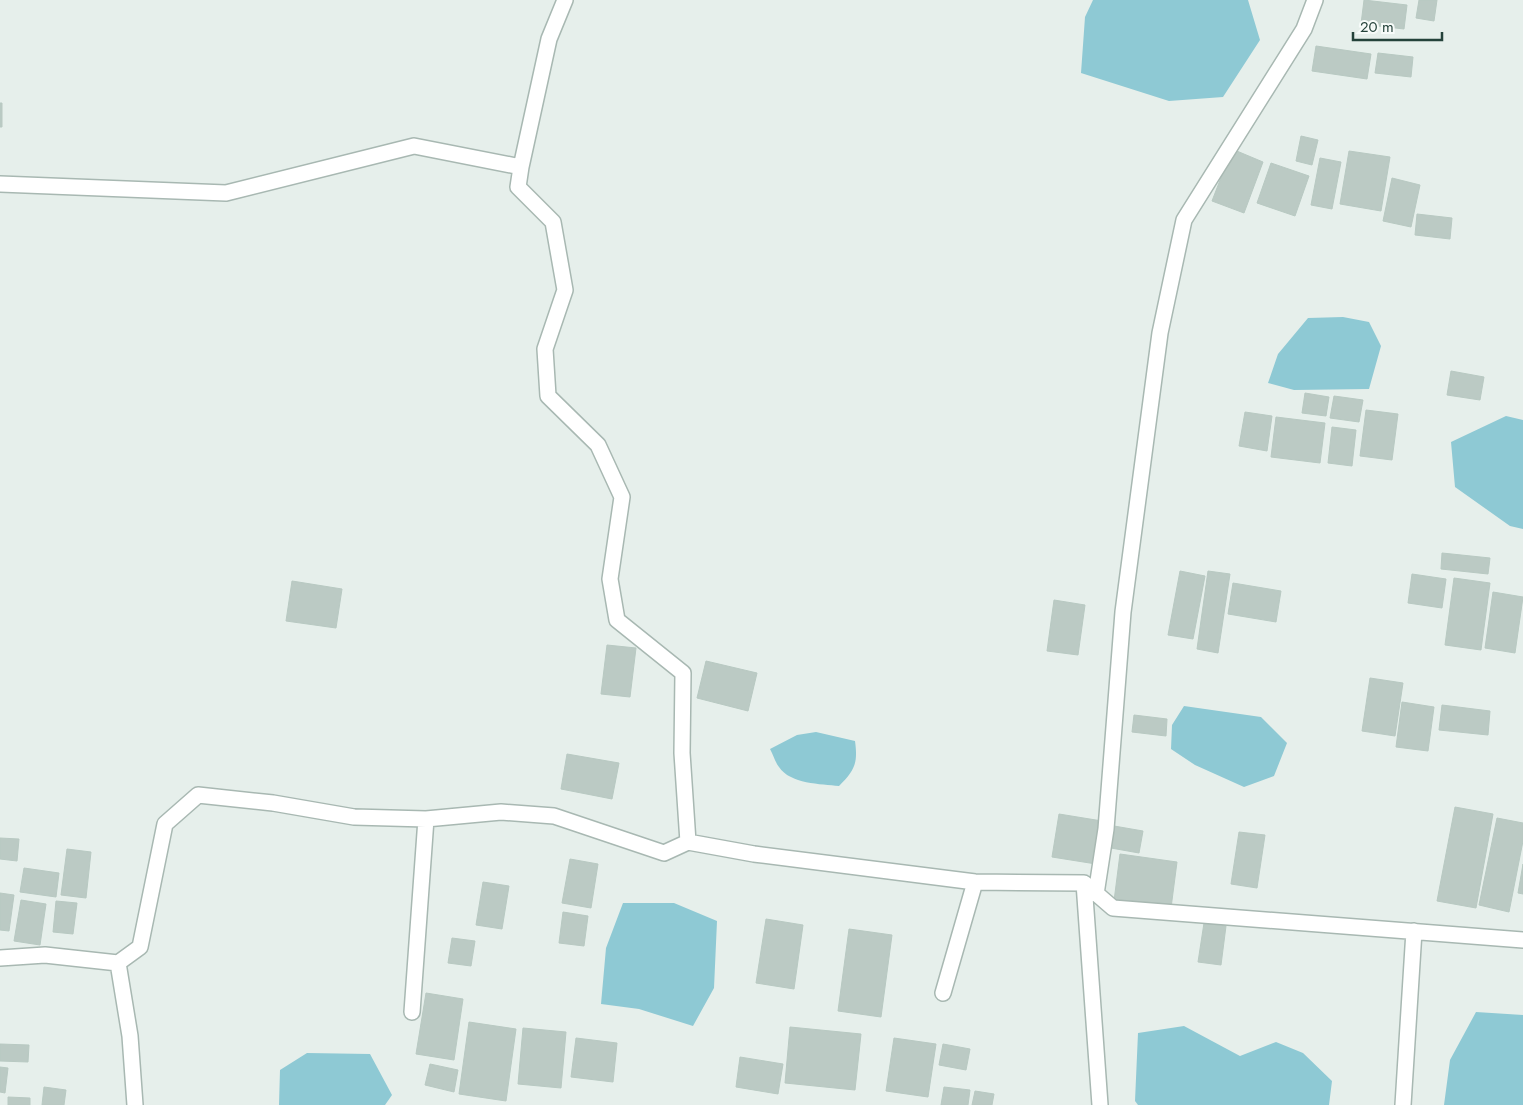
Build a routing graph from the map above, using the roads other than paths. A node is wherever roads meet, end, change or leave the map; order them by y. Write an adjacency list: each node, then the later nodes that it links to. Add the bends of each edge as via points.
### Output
1 (565, 0): 3 (street, via 549,39)
2 (1314, 0): 9 (street, via 1304,29 1184,220 1160,333 1125,592 1106,829)
3 (520, 167): 4 (street, via 414,146 226,193); 6 (street, via 518,187 553,222 565,290 545,349 548,396 598,445 622,497 610,579 617,620 683,673 682,753)
4 (0, 184)
5 (426, 819): 6 (street, via 501,812 554,816 664,853); 13 (street, via 354,817 273,803 198,795 165,824 140,947); 15 (street)
6 (688, 842): 7 (street, via 754,854)
7 (975, 882): 8 (street); 14 (street)
8 (1084, 883): 9 (street); 17 (street)
9 (1096, 894): 10 (street, via 1113,908)
10 (1414, 931): 11 (street); 18 (street)
11 (1523, 940)
12 (0, 958): 13 (street, via 45,955)
13 (118, 963): 16 (street, via 130,1036)
14 (943, 993)
15 (412, 1012)
16 (135, 1105)
17 (1100, 1105)
18 (1403, 1105)

